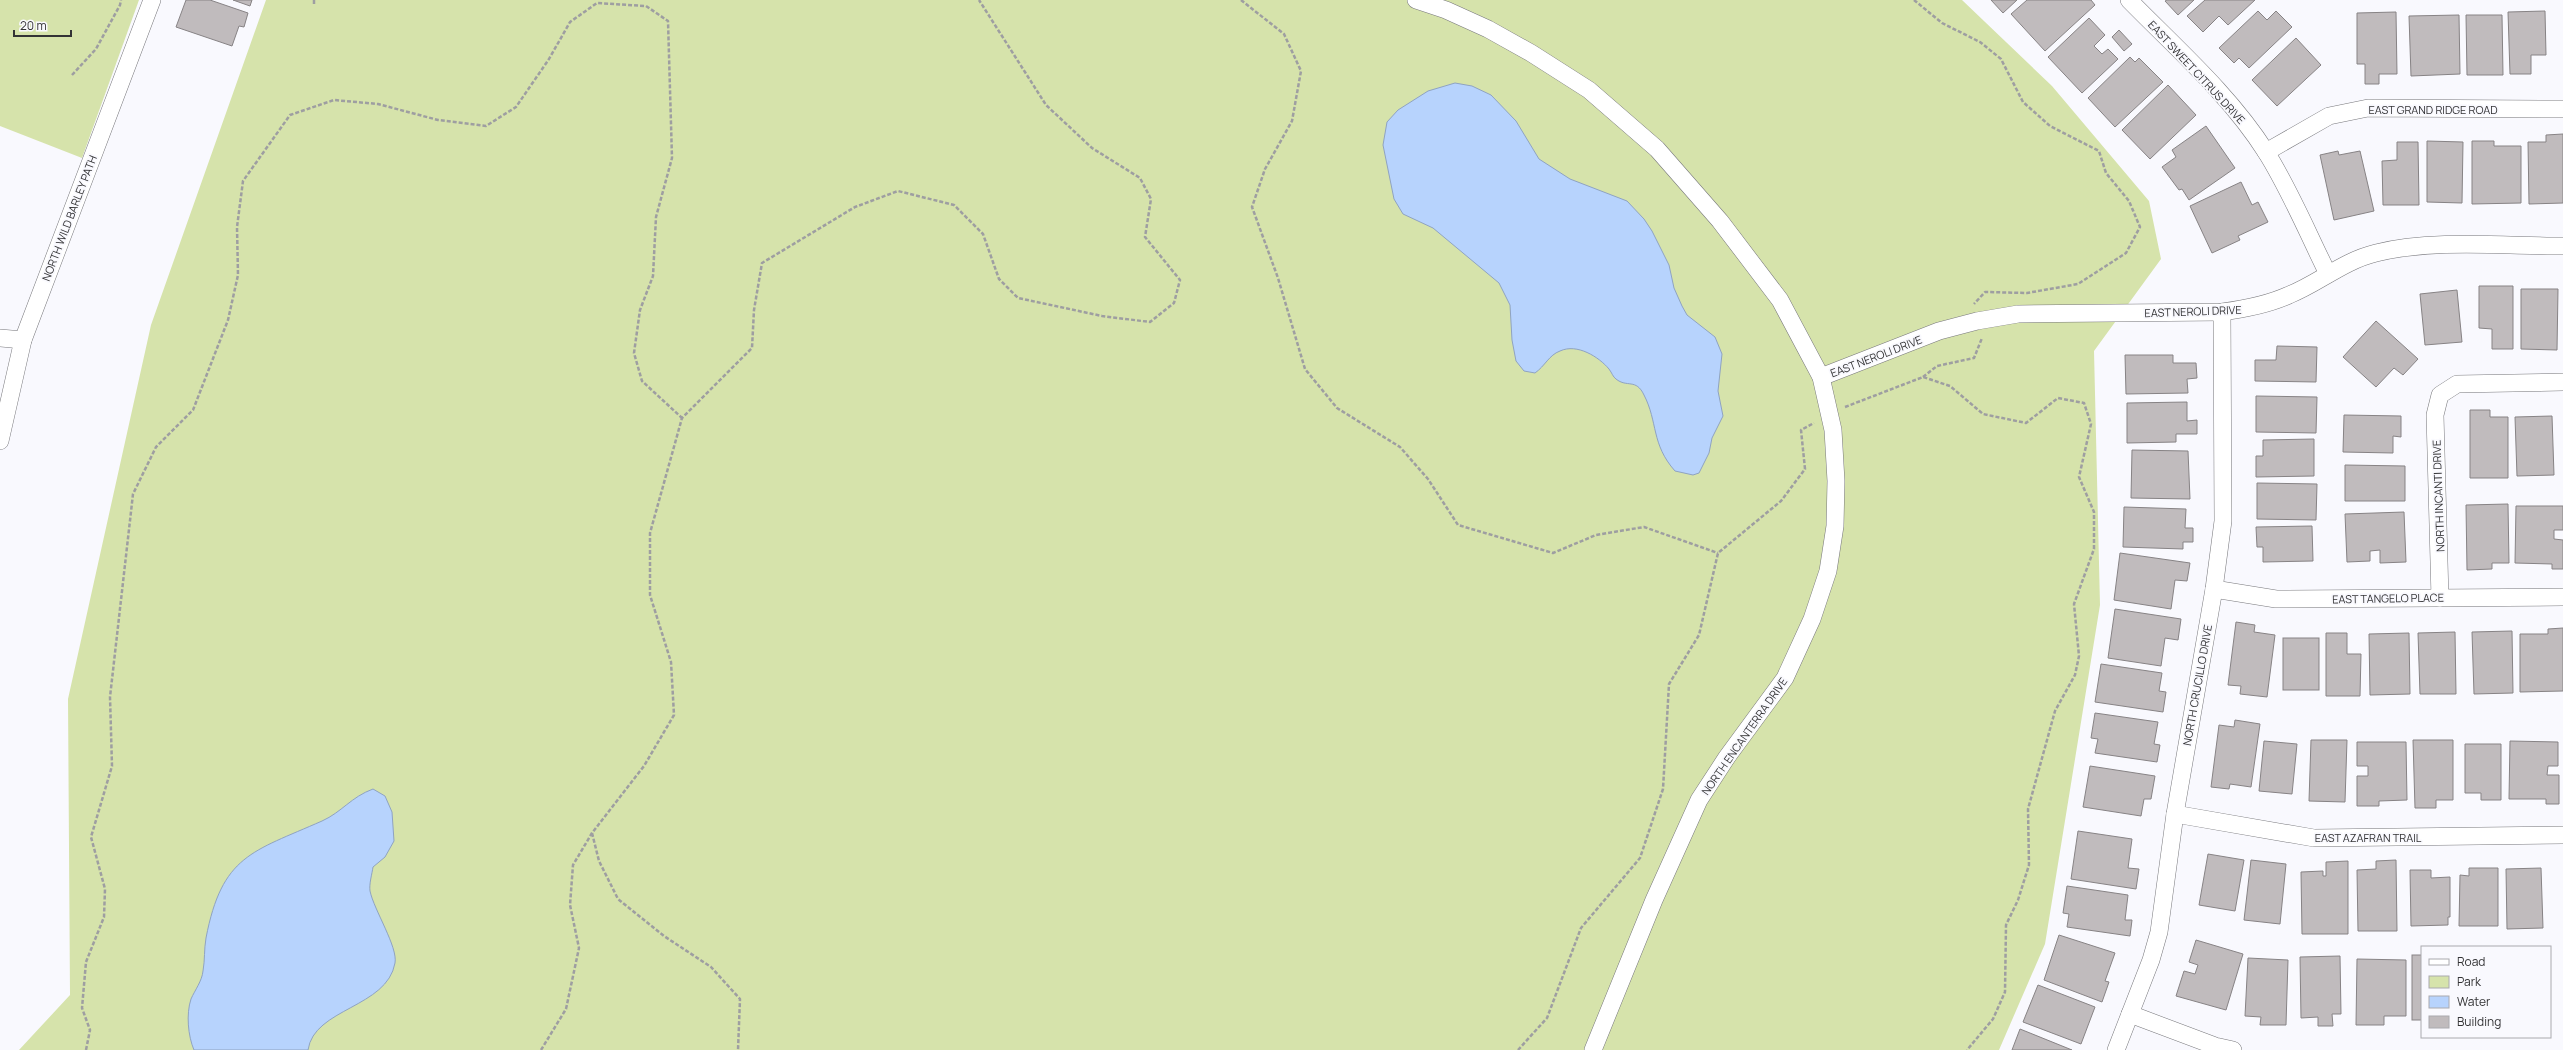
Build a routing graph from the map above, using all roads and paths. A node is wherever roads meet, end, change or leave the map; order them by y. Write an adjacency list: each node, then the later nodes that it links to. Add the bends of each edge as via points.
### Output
1 (121, 0): 11 (path, via 96,49)
2 (152, 0): 19 (street, NORTH WILD BARLEY PATH)
3 (314, 0): 10 (path)
4 (980, 0): 24 (path, via 1046,105 1092,148 1140,178 1151,199 1145,237 1180,280 1174,303 1150,322 1102,316 1018,298 999,278 983,234 954,205 898,191 855,207 762,263 754,310 752,348)
5 (1241, 0): 26 (path, via 1284,34 1301,71 1292,122 1265,169 1252,207 1278,278 1305,369 1337,408 1400,447 1428,479 1458,525 1553,553 1596,535 1644,527)
6 (1416, 0): 20 (street, NORTH ENCANTERRA DRIVE, via 1467,19 1530,52 1589,90 1657,149 1720,220 1780,300)
7 (1914, 0): 17 (path, via 1942,23 1980,42 2001,59 2024,102 2050,126 2099,151 2106,173 2129,201 2140,227 2126,254 2078,284 2027,293 1985,292 1973,302)
8 (2129, 0): 13 (street, EAST SWEET CITRUS DRIVE, via 2211,84)
9 (598, 2): 24 (path, via 646,6 668,21 672,158 656,217 653,276 640,310 634,353 642,381); 34 (path, via 570,22 549,59 516,107 486,126 438,120 378,104 334,100 290,115 243,181 237,227 238,275 228,320 193,410 156,447 133,494 110,697 112,766 91,837 105,888 104,917 86,962 82,1008 90,1030)
10 (314, 5)
11 (72, 75)
12 (2563, 109): 13 (street, EAST GRAND RIDGE ROAD, via 2368,108 2329,116)
13 (2266, 152): 15 (street, EAST SWEET CITRUS DRIVE)
14 (2563, 246): 15 (street, EAST NEROLI DRIVE, via 2421,246 2376,253 2346,263)
15 (2328, 274): 16 (street, EAST NEROLI DRIVE, via 2290,295 2255,308)
16 (2222, 312): 17 (street, EAST NEROLI DRIVE, via 2018,314); 27 (street, NORTH CRUCILLO DRIVE, via 2223,521)
17 (1977, 320): 20 (street, EAST NEROLI DRIVE, via 1939,331); 21 (path, via 1982,340 1974,358 1937,366)
18 (0, 338): 19 (street)
19 (23, 340): 25 (street, NORTH WILD BARLEY PATH)
20 (1821, 377): 23 (street, NORTH ENCANTERRA DRIVE)
21 (1923, 377): 23 (path); 39 (path, via 1950,386 1983,414 2026,423 2058,398 2084,403 2091,424 2079,477 2094,512 2094,549 2074,604 2079,656 2075,675 2055,711 2028,809 2029,865 2018,900 2006,925 2005,992 1993,1019)
22 (2563, 382): 29 (street, NORTH INCANTI DRIVE, via 2457,384 2440,395 2435,415)
23 (1829, 413): 26 (path, via 1801,430 1805,469 1781,501); 38 (street, NORTH ENCANTERRA DRIVE, via 1833,430 1836,481 1835,526 1828,571 1812,619 1785,678 1727,756 1699,800 1654,900)
24 (682, 418): 31 (path, via 650,533 650,595 671,662 674,714 644,766)
25 (0, 441)
26 (1718, 553): 37 (path, via 1699,635 1669,684 1663,790 1640,858 1581,928 1547,1018)
27 (2214, 589): 29 (street, EAST TANGELO PLACE, via 2276,599); 30 (street, NORTH CRUCILLO DRIVE)
28 (2563, 597): 29 (street, EAST TANGELO PLACE)
29 (2440, 598)
30 (2175, 814): 32 (street, EAST AZAFRAN TRAIL, via 2314,838); 33 (street, NORTH CRUCILLO DRIVE, via 2159,932)
31 (592, 833): 35 (path, via 572,865 570,905 579,948 566,1009); 36 (path, via 599,861 618,900 664,936 711,967 740,1000)
32 (2563, 835)
33 (2130, 1014): 40 (street, NORTH CRUCILLO DRIVE); 41 (street, via 2215,1046)
34 (86, 1050)
35 (541, 1050)
36 (738, 1050)
37 (1518, 1050)
38 (1593, 1050)
39 (1967, 1050)
40 (2116, 1050)
41 (2233, 1050)

